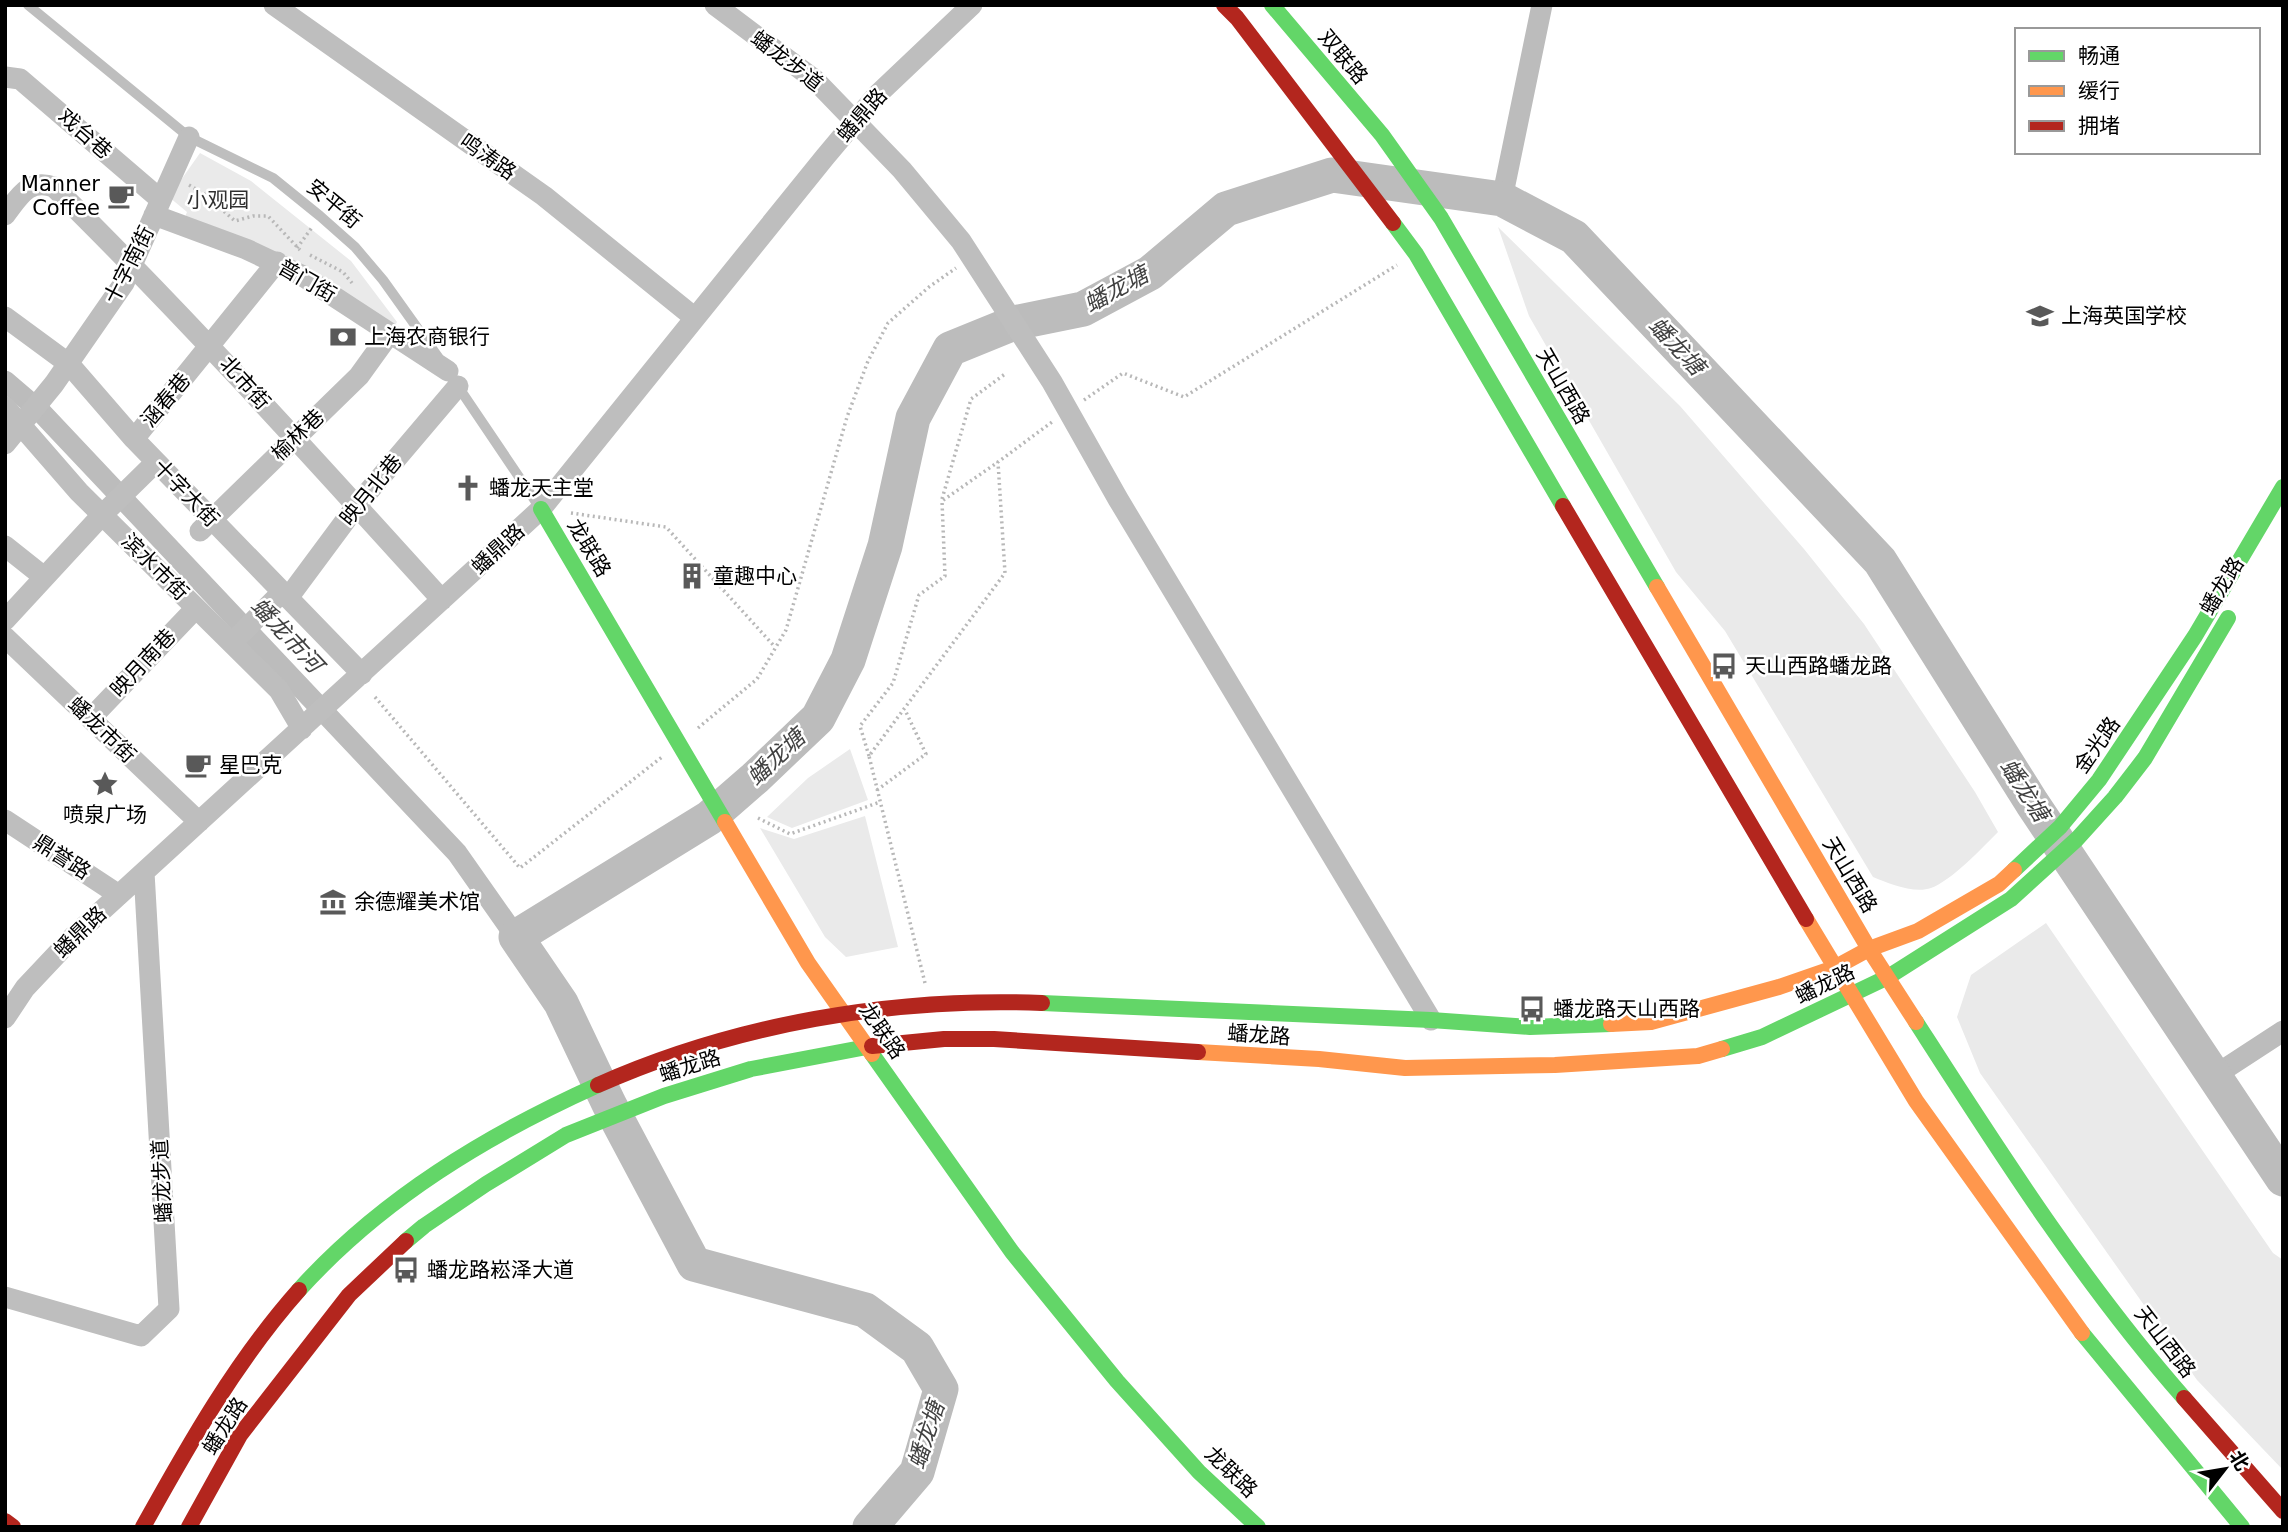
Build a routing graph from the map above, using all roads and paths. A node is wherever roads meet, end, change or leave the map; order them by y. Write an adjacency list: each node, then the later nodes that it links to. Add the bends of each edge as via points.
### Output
1 (28, 5): 9 (lane, 安平街)
2 (274, 5): 21 (street, 鸣涛路, via 544,196)
3 (715, 5): 8 (street, 蟠龙步道, via 814,80)
4 (972, 5): 8 (street, 蟠鼎路, via 877,95)
5 (1224, 5): 16 (main road)
6 (1272, 5): 14 (main road, 双联路, via 1382,135)
7 (5, 77): 11 (street, 戏台巷, via 20,79)
8 (856, 121): 17 (street, 蟠龙步道, via 902,170); 21 (street, 蟠鼎路)
9 (189, 137): 10 (street, 十字南街); 13 (lane, 安平街, via 273,178)
10 (171, 176): 11 (street, 十字南街); 15 (path, via 203,193 235,221 268,216)
11 (158, 208): 18 (street, 十字南街); 19 (street, 普门街)
12 (5, 215): 18 (street, 北市街, via 27,189 43,183 54,187)
13 (320, 216): 15 (path); 27 (lane, 安平街, via 383,280)
14 (1441, 218): 67 (main road, 天山西路)
15 (297, 248): 19 (path); 22 (path, via 343,272 360,293)
16 (1416, 254): 29 (path, via 1184,397 1123,373); 68 (main road)
17 (976, 263): 29 (street, 蟠龙步道); 51 (path, via 929,287 888,323 847,417 786,629)
18 (132, 264): 24 (street, 北市街); 25 (street, 十字南街)
19 (281, 264): 22 (street, 普门街); 24 (street, 涵春巷)
20 (5, 317): 25 (street, 十字大街)
21 (695, 318): 39 (street, 蟠鼎路)
22 (371, 320): 23 (street, 普门街)
23 (390, 333): 27 (street, 普门街); 31 (street, 榆林巷, via 359,376)
24 (211, 346): 31 (street, 北市街); 32 (street, 涵春巷)
25 (69, 364): 30 (street, 十字南街); 32 (street, 十字大街)
26 (1005, 374): 37 (path, via 971,399)
27 (453, 378): 38 (street, 映月北巷); 39 (lane, 安平街)
28 (5, 407): 30 (street, 滨水市街)
29 (1068, 411): 34 (path); 74 (street, 蟠龙步道)
30 (22, 424): 33 (street); 40 (street, 滨水市街)
31 (295, 438): 38 (street, 北市街); 41 (street, 榆林巷)
32 (134, 439): 35 (street, 十字大街)
33 (5, 444)
34 (998, 461): 37 (path); 54 (path, via 1005,573)
35 (156, 462): 40 (street); 41 (street, 十字大街)
36 (2283, 487): 67 (main road, 金光路, via 2195,636 2099,780 2060,827 1999,884 1919,931)
37 (942, 502): 59 (path, via 945,576 919,595 893,683 860,726)
38 (357, 506): 44 (street, 映月北巷); 45 (street, 北市街)
39 (541, 509): 45 (street, 蟠鼎路); 51 (path, via 666,527); 58 (main road, 龙联路)
40 (103, 514): 43 (street); 47 (street, 滨水市街)
41 (205, 525): 44 (street, 十字大街)
42 (5, 546): 43 (street)
43 (44, 578): 48 (street)
44 (285, 595): 50 (street, 映月北巷); 52 (street, 十字大街)
45 (442, 600): 52 (street, 蟠鼎路)
46 (2235, 607): 69 (main road, 蟠龙路, via 2145,758 2077,839 2011,899)
47 (196, 608): 50 (street, 滨水市街); 55 (street, 映月南巷)
48 (5, 620)
49 (5, 637): 55 (street, 蟠龙市街)
50 (232, 643): 56 (street, 滨水市街, via 279,690)
51 (775, 648): 57 (path, via 757,679)
52 (362, 674): 56 (street, 蟠鼎路)
53 (375, 697): 58 (path, via 520,868)
54 (904, 709): 59 (path); 60 (path, via 926,754)
55 (91, 718): 64 (street, 蟠龙市街)
56 (302, 729): 64 (street, 蟠鼎路)
57 (694, 732)
58 (673, 749): 73 (main road, 龙联路)
59 (869, 756): 60 (path)
60 (877, 790): 61 (path)
61 (880, 802): 62 (path, via 790,834); 71 (path)
62 (758, 818)
63 (5, 820): 66 (street, 鼎誉路)
64 (199, 822): 65 (street, 蟠鼎路)
65 (144, 872): 66 (street, 蟠鼎路); 76 (street, 蟠龙步道, via 169,1309 141,1336)
66 (119, 895): 72 (street, 蟠鼎路, via 58,953)
67 (1869, 949): 68 (main road, 蟠龙路); 69 (main road, 天山西路)
68 (1834, 968): 70 (main road); 74 (main road, 蟠龙路, via 1651,1022 1530,1027)
69 (1888, 976): 70 (main road, 蟠龙路); 77 (main road, 天山西路, via 2025,1192)
70 (1851, 996): 75 (main road, 蟠龙路, via 1762,1037 1698,1056 1555,1065 1405,1068 995,1039); 80 (main road, via 1916,1101 2091,1345)
71 (929, 1002): 73 (main road, 蟠龙路); 74 (main road, 蟠龙路)
72 (7, 1011)
73 (844, 1015): 75 (main road, 龙联路); 82 (main road, 蟠龙路, via 753,1031 645,1066 546,1107 458,1158 376,1216 311,1278 256,1342 191,1439)
74 (1432, 1020)
75 (867, 1047): 83 (main road, 蟠龙路, via 751,1069 664,1096 566,1135 424,1226 349,1295 240,1435); 84 (main road, 龙联路, via 1012,1252 1108,1370 1199,1472)
76 (5, 1297)
77 (2249, 1491): 78 (main road, 天山西路); 80 (main road)
78 (2283, 1511)
79 (5, 1521): 81 (main road)
80 (2235, 1524)
81 (13, 1527)
82 (143, 1527)
83 (189, 1527)
84 (1258, 1527)

